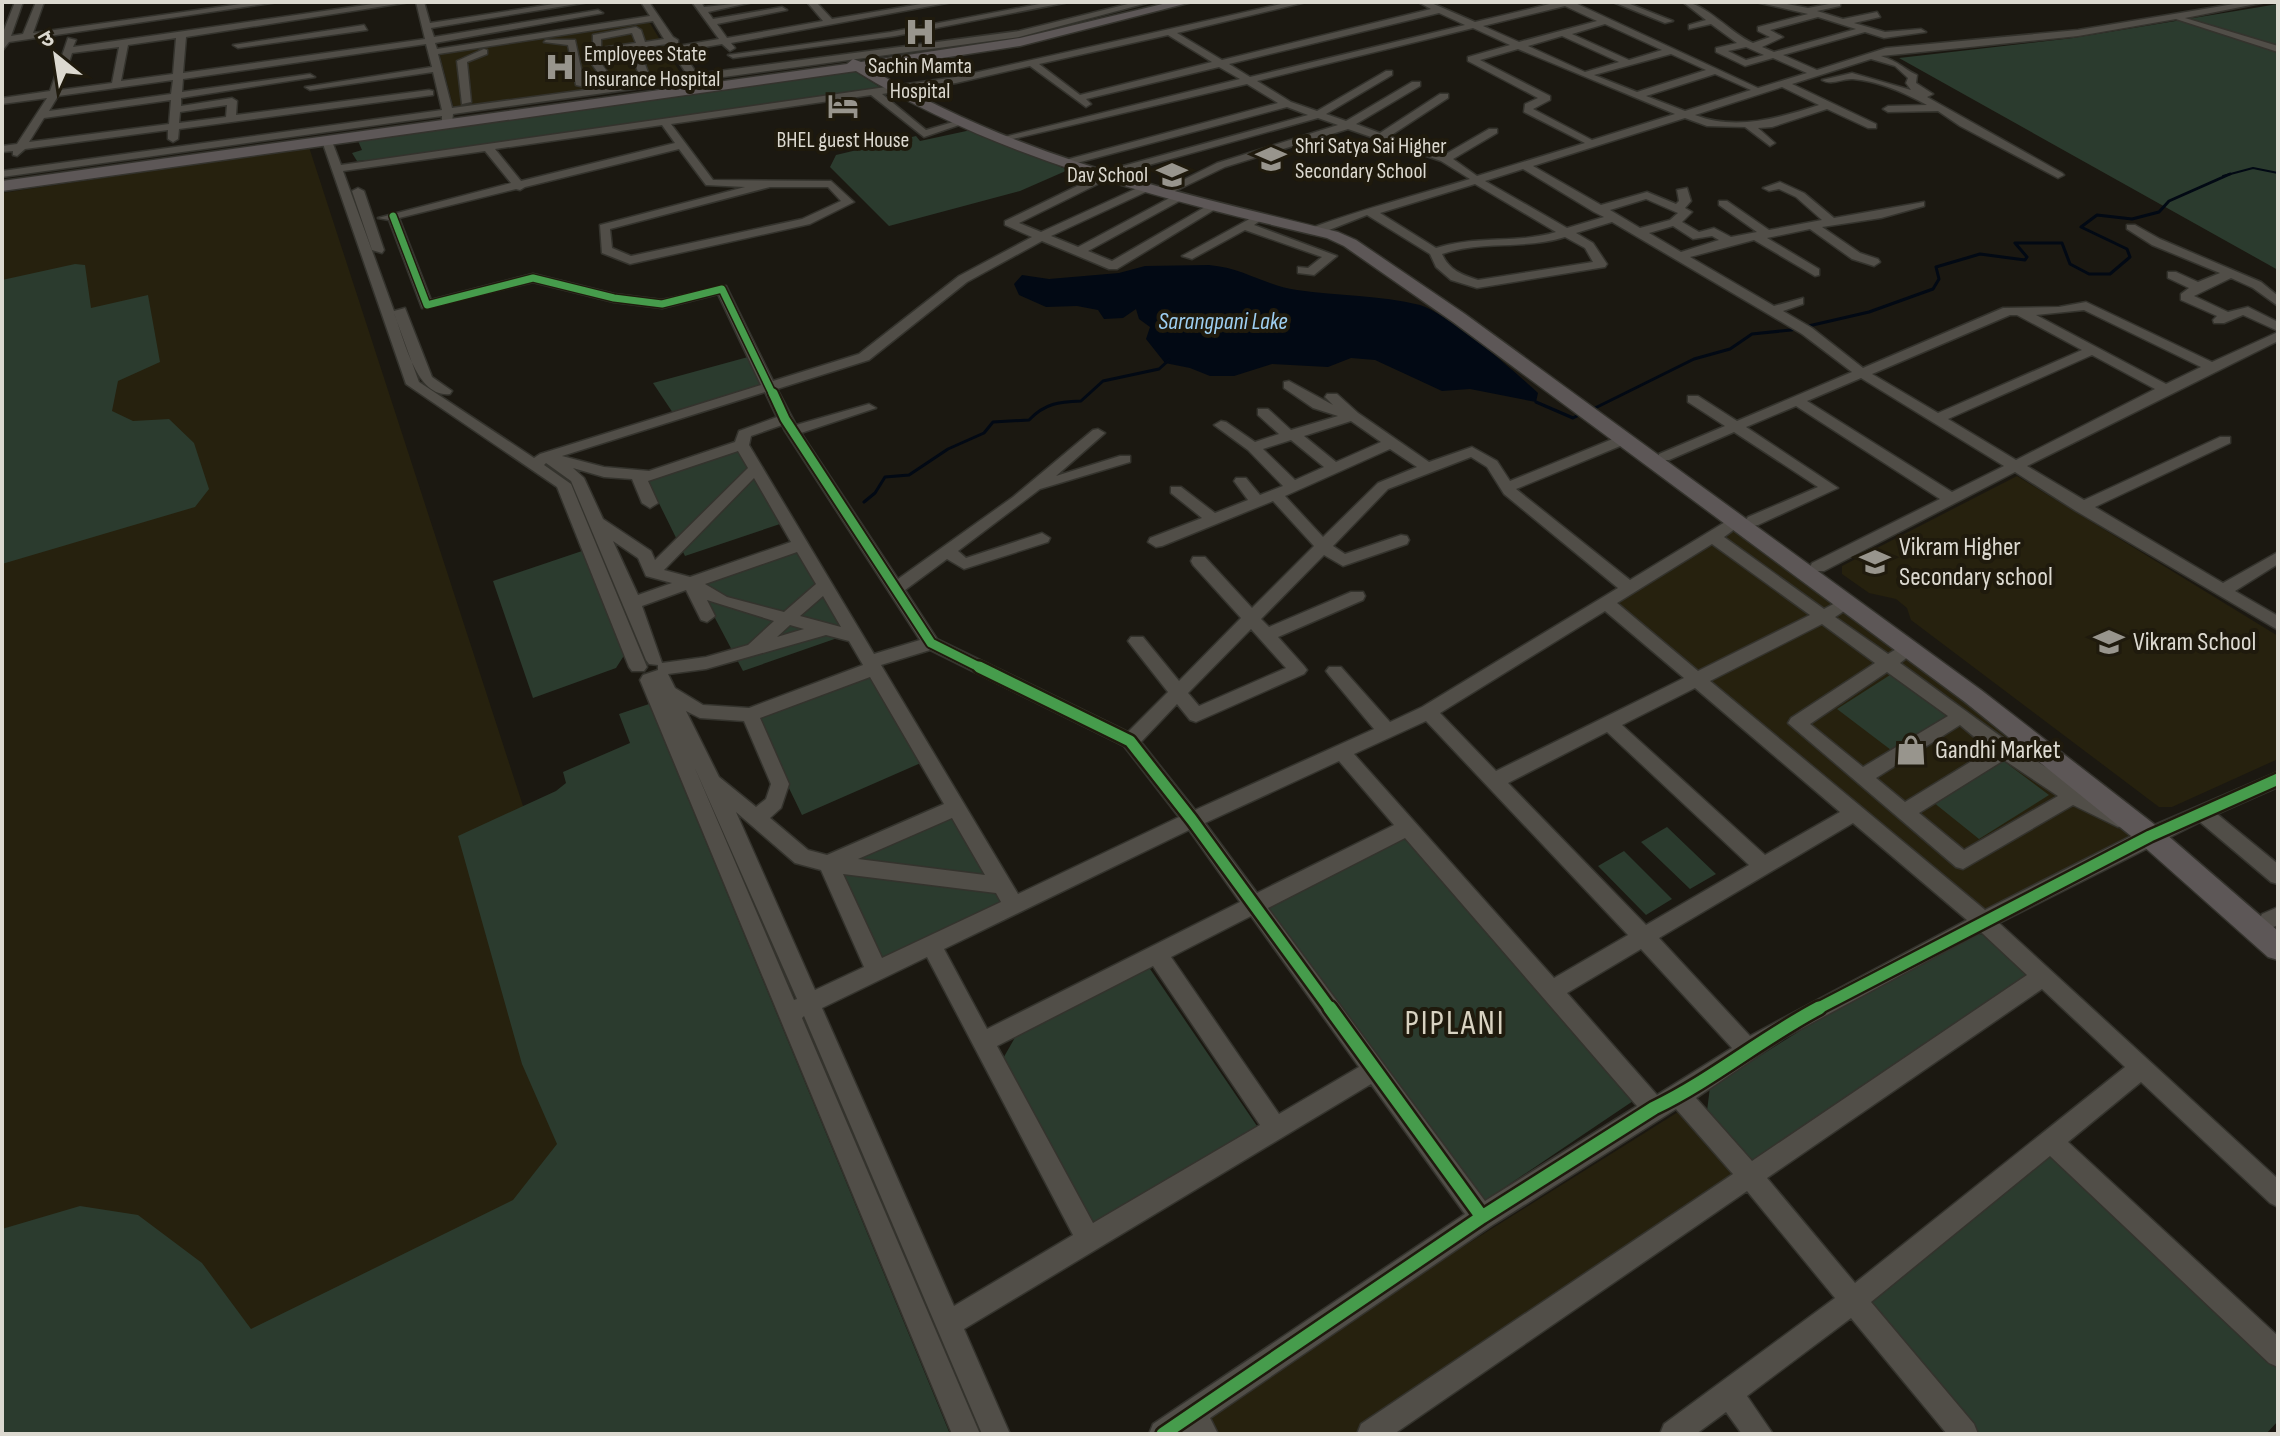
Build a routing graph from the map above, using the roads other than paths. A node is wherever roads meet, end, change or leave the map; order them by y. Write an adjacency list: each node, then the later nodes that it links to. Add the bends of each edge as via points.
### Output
1 (10, 2): 50 (street)
2 (19, 2): 72 (street)
3 (40, 2): 67 (street)
4 (274, 2): 30 (street)
5 (409, 2): 32 (street); 70 (street)
6 (420, 2): 53 (street)
7 (502, 2): 38 (street)
8 (585, 2): 38 (street)
9 (592, 2): 36 (street)
10 (645, 2): 43 (street)
11 (749, 2): 26 (street)
12 (811, 2): 49 (street)
13 (948, 2): 39 (street)
14 (1065, 2): 41 (street)
15 (1147, 2): 33 (street)
16 (1170, 2): 33 (main road)
17 (1186, 2): 85 (main road, via 1020,42)
18 (1302, 2): 62 (street)
19 (1422, 2): 34 (street)
20 (1567, 2): 45 (street); 54 (street)
21 (1617, 2): 35 (street)
22 (1687, 2): 46 (street)
23 (1760, 2): 37 (street)
24 (2238, 2): 102 (street, via 2109,25 1886,47)
25 (2262, 2): 44 (street)
26 (737, 3): 28 (street)
27 (865, 3): 39 (street)
28 (699, 6): 47 (street)
29 (779, 6): 42 (street); 57 (street)
30 (239, 7): 52 (street); 58 (street)
31 (1841, 7): 37 (street); 37 (street)
32 (363, 8): 52 (street); 56 (street)
33 (1120, 8): 64 (street); 85 (main road, via 1015,39)
34 (1439, 10): 54 (street); 95 (street)
35 (1659, 12)
36 (598, 13): 51 (street); 68 (street)
37 (1809, 13): 48 (street); 77 (street, via 1761,29 1778,37)
38 (507, 14): 53 (street, via 467,15)
39 (876, 15): 49 (street); 61 (street)
40 (1877, 15): 48 (street)
41 (999, 16): 61 (street); 64 (street)
42 (742, 17): 47 (street); 66 (street)
43 (655, 18): 51 (street); 75 (street)
44 (2177, 18): 80 (street); 89 (street)
45 (1606, 21): 63 (street); 83 (street)
46 (1713, 21): 55 (street); 77 (street)
47 (712, 22): 69 (street)
48 (1844, 22): 59 (street)
49 (826, 23): 57 (street); 71 (street)
50 (2, 25)
51 (605, 25): 84 (street)
52 (239, 26): 65 (street); 74 (street)
53 (426, 26): 68 (street)
54 (1471, 26): 76 (street); 99 (street)
55 (1692, 27)
56 (364, 28): 74 (street); 79 (street)
57 (798, 28): 66 (street)
58 (75, 30): 67 (street); 81 (street)
59 (1863, 30): 60 (street, via 1884,35); 90 (street)
60 (1921, 32)
61 (892, 33): 71 (street); 85 (street)
62 (1171, 33): 94 (street); 95 (street)
63 (1563, 33): 76 (street); 93 (street)
64 (1019, 34): 85 (street)
65 (181, 35): 73 (street); 103 (street)
66 (757, 35): 69 (street)
67 (27, 36): 72 (street)
68 (429, 40): 70 (street); 84 (street)
69 (726, 41): 75 (street); 86 (street)
70 (417, 42): 79 (street); 87 (street); 88 (street)
71 (836, 42): 86 (street); 91 (street)
72 (3, 43)
73 (124, 43): 81 (street); 109 (street)
74 (238, 45): 96 (street)
75 (675, 45): 78 (street); 107 (street)
76 (1520, 45): 106 (street); 160 (street, via 1471,59 1546,98 1528,110)
77 (1749, 45): 90 (street); 92 (street, via 1719,50)
78 (637, 46): 82 (street); 82 (street, via 636,30 596,37 596,52); 104 (street)
79 (367, 47): 87 (street)
80 (2278, 49)
81 (68, 51): 122 (street)
82 (601, 51): 108 (street, via 596,67)
83 (1671, 51): 93 (street); 100 (street)
84 (433, 53): 88 (street); 97 (street)
85 (907, 54): 91 (main road); 91 (street); 114 (main road, via 892,68)
86 (733, 55): 105 (street)
87 (311, 56): 96 (street); 103 (street); 110 (street)
88 (420, 56): 98 (street)
89 (1871, 56): 102 (street); 121 (street, via 1898,64 1914,77)
90 (1774, 57): 92 (street); 102 (street)
91 (860, 62): 105 (main road); 114 (main road); 143 (main road)
92 (1753, 62): 112 (street)
93 (1629, 63): 106 (street)
94 (1033, 64): 114 (street, via 956,80); 128 (street)
95 (1221, 64): 111 (street); 128 (street)
96 (236, 65): 103 (street)
97 (436, 69): 98 (street); 143 (street)
98 (423, 71): 110 (street); 123 (street)
99 (1295, 71): 111 (street); 120 (street)
100 (1715, 71): 118 (street); 127 (street)
101 (1389, 73): 146 (street)
102 (1811, 73): 112 (street); 113 (street, via 1831,81 1850,75)
103 (178, 74): 109 (street); 122 (street); 124 (street)
104 (644, 75): 107 (street); 108 (street)
105 (742, 75): 107 (main road)
106 (1584, 75): 127 (street)
107 (694, 77): 143 (main road)
108 (614, 80): 116 (street)
109 (116, 81): 122 (street)
110 (310, 82): 117 (street); 139 (street)
111 (1250, 82): 120 (street); 125 (street)
112 (1778, 82): 118 (street); 137 (street); 141 (street)
113 (1873, 82): 121 (street); 129 (street)
114 (896, 83): 119 (street); 148 (main road)
115 (1416, 84): 153 (street)
116 (581, 85): 133 (street); 133 (street, via 572,42 562,40 473,54 462,61)
117 (234, 87): 124 (street); 131 (street)
118 (1753, 88): 141 (street)
119 (871, 90): 148 (street, via 924,134); 149 (street)
120 (1265, 91): 135 (street)
121 (1912, 91): 129 (street); 134 (street)
122 (54, 92): 130 (street); 142 (street)
123 (429, 93): 139 (street); 143 (street)
124 (178, 95): 136 (street); 140 (street)
125 (1195, 96): 132 (street); 144 (street)
126 (1444, 96): 157 (street)
127 (1635, 96): 141 (street)
128 (1079, 98): 144 (street)
129 (1887, 99): 134 (street)
130 (2, 100)
131 (232, 101): 140 (street); 147 (street)
132 (1207, 101)
133 (466, 102): 143 (street)
134 (1941, 103): 172 (street, via 1992,139 2021,146)
135 (1287, 104): 145 (street); 146 (street)
136 (113, 105): 142 (street); 156 (street)
137 (1828, 105): 151 (street); 154 (street, via 1867,124)
138 (1219, 106): 145 (street)
139 (309, 109): 147 (street)
140 (176, 110): 150 (street)
141 (1676, 114): 151 (street); 160 (street); 170 (street)
142 (41, 115): 163 (street)
143 (444, 116): 158 (main road); 167 (street)
144 (1101, 116): 159 (street)
145 (1243, 116): 152 (street); 169 (street)
146 (1315, 116): 152 (street); 153 (street)
147 (231, 119): 150 (street)
148 (958, 119): 159 (main road)
149 (663, 120): 162 (street); 164 (street)
150 (175, 126): 156 (street); 167 (street)
151 (1749, 126): 161 (street)
152 (1273, 127): 173 (street)
153 (1344, 127): 157 (street); 181 (street, via 1221,165)
154 (1849, 127)
155 (1493, 131): 168 (street)
156 (104, 135): 163 (street)
157 (1381, 137): 168 (street)
158 (331, 138): 167 (main road); 171 (street); 175 (main road)
159 (1008, 139): 169 (main road); 173 (main road)
160 (1587, 140): 174 (street)
161 (1770, 143)
162 (680, 145): 176 (street); 177 (street, via 710,183)
163 (21, 146): 166 (street); 175 (street)
164 (487, 146): 171 (street); 176 (street)
165 (633, 147): 176 (street)
166 (2, 149)
167 (170, 156): 175 (main road)
168 (1445, 159): 174 (street)
169 (1073, 161): 173 (main road)
170 (1526, 166): 174 (street); 186 (street)
171 (341, 168): 191 (street); 246 (street, via 413,384)
172 (2060, 169)
173 (1110, 174): 178 (main road); 181 (main road); 201 (street, via 1009,223)
174 (1474, 178): 187 (street); 198 (street)
175 (3, 179)
176 (516, 182): 188 (street)
177 (772, 183): 177 (street, via 831,184 848,202 806,222 630,260 606,250 604,227)
178 (1148, 187): 181 (main road); 201 (street)
179 (1769, 188): 193 (street, via 1780,185 1800,195)
180 (1683, 190): 185 (street, via 1685,201)
181 (1172, 192): 184 (main road); 197 (main road); 203 (street)
182 (1723, 203): 200 (street)
183 (1920, 204): 193 (street)
184 (1216, 205): 189 (main road); 203 (street, via 1113,266)
185 (1678, 209): 186 (street, via 1647,195); 192 (street, via 1686,212)
186 (1598, 210): 190 (street)
187 (1368, 211): 197 (street); 204 (street)
188 (393, 216): 191 (street); 225 (street, via 427,305 533,278 662,304 722,289)
189 (1261, 217): 195 (street); 197 (main road)
190 (1612, 218): 198 (street); 199 (street)
191 (370, 221): 246 (street, via 426,379)
192 (1674, 222): 199 (street); 202 (street, via 1697,236 1714,232)
193 (1831, 222): 194 (street)
194 (1811, 225): 200 (street); 207 (street)
195 (1245, 226): 205 (street); 208 (street, via 1331,256 1310,272)
196 (2131, 227): 210 (street)
197 (1319, 228): 237 (main road, via 1350,243)
198 (1563, 232): 204 (street, via 1543,240 1456,245); 204 (street, via 1589,246 1601,264 1477,284 1455,277)
199 (1637, 233): 206 (street)
200 (1760, 234): 202 (street); 209 (street)
201 (1040, 237): 203 (street); 225 (street, via 963,279 864,357)
202 (1729, 241): 206 (street)
203 (1078, 252)
204 (1435, 252)
205 (1188, 256)
206 (1678, 257): 215 (street)
207 (1874, 262)
208 (1302, 270)
209 (1815, 272)
210 (2231, 273): 212 (street); 214 (street)
211 (2172, 275): 212 (street)
212 (2198, 287): 217 (street, via 2185,297)
213 (1799, 301): 215 (street)
214 (2278, 302)
215 (1772, 311): 223 (street)
216 (2019, 311): 221 (street); 222 (street, via 2086,306); 223 (street, via 2008,311)
217 (2227, 316): 218 (street); 219 (street, via 2243,310)
218 (2212, 322)
219 (2278, 327)
220 (2278, 336): 222 (street)
221 (2092, 350): 226 (street); 233 (street)
222 (2213, 368): 226 (street)
223 (1863, 374): 229 (street); 233 (street)
224 (1289, 385): 232 (street, via 1318,405)
225 (768, 389): 234 (street); 246 (street)
226 (2166, 389): 250 (street)
227 (1332, 397): 232 (street)
228 (1693, 399): 236 (street)
229 (1797, 401): 236 (street); 258 (street)
230 (869, 408): 234 (street)
231 (1263, 412): 239 (street)
232 (1353, 416): 239 (street); 241 (street)
233 (1936, 419): 250 (street)
234 (789, 425): 242 (street, via 744,434); 278 (street)
235 (1221, 425): 243 (street)
236 (1736, 427): 244 (street); 264 (street, via 1830,488)
237 (1617, 429): 244 (main road); 254 (street); 264 (main road)
238 (1098, 433): 255 (street)
239 (1291, 435): 243 (street); 248 (street)
240 (2225, 440): 261 (street)
241 (1391, 443): 248 (street); 249 (street)
242 (742, 445): 247 (street); 251 (street)
243 (1253, 447): 253 (street)
244 (1664, 457): 264 (main road)
245 (1125, 459): 255 (street)
246 (540, 461): 251 (street); 263 (street, via 577,478); 282 (street, via 563,484)
247 (757, 467): 269 (street); 275 (street)
248 (1333, 467): 253 (street)
249 (1426, 467): 254 (street, via 1472,451 1492,464); 270 (street, via 1383,486)
250 (2013, 467): 258 (street); 261 (street)
251 (648, 475): 260 (street, via 639,479)
252 (1241, 481): 259 (street)
253 (1293, 487): 257 (street)
254 (1508, 487): 279 (street)
255 (1033, 488): 271 (street)
256 (1182, 489): 262 (street)
257 (1275, 494): 259 (street); 270 (street)
258 (1951, 499): 274 (street)
259 (1256, 500): 262 (street)
260 (650, 503)
261 (2081, 508): 280 (street)
262 (1217, 516): 268 (street)
263 (596, 521): 275 (street, via 645,555); 283 (street)
264 (1744, 522): 265 (street); 274 (main road); 285 (main road)
265 (1713, 537): 279 (street); 287 (street)
266 (1042, 538): 271 (street, via 964,564)
267 (1401, 540): 270 (street, via 1343,561)
268 (1156, 542)
269 (802, 544): 276 (street); 277 (street)
270 (1323, 546): 288 (street)
271 (947, 551): 278 (street)
272 (2278, 557): 280 (street)
273 (1199, 561): 288 (street)
274 (1818, 567): 324 (main road, via 1985,690)
275 (652, 572): 276 (street)
276 (691, 583): 283 (street); 286 (street); 289 (street, via 722,601)
277 (825, 585): 289 (street); 293 (street)
278 (895, 589): 295 (street)
279 (1630, 589): 284 (street)
280 (2223, 591): 290 (street)
281 (1357, 596): 292 (street)
282 (609, 597): 283 (street); 301 (street)
283 (631, 597): 301 (street)
284 (1606, 603): 302 (street); 304 (street)
285 (1847, 604): 287 (street); 296 (main road)
286 (707, 616)
287 (1821, 616): 298 (street); 302 (street)
288 (1253, 617): 292 (street); 303 (street)
289 (788, 618): 291 (street); 297 (street)
290 (2278, 624)
291 (829, 628): 293 (street); 297 (street)
292 (1268, 634): 303 (street, via 1298,670 1196,715)
293 (855, 637): 299 (street)
294 (1137, 641): 303 (street)
295 (931, 643): 299 (street); 309 (street)
296 (1909, 649): 298 (street); 324 (main road)
297 (749, 652): 301 (street)
298 (1887, 664): 306 (street); 312 (street, via 1797,723)
299 (872, 665): 305 (street); 317 (street)
300 (1335, 671): 308 (street)
301 (656, 674): 305 (street, via 700,711); 315 (street); 341 (street)
302 (1696, 679): 307 (street); 319 (street)
303 (1178, 693): 309 (street)
304 (1428, 712): 308 (street); 314 (street)
305 (750, 715): 321 (street, via 780,784 774,803)
306 (1961, 716): 310 (street); 312 (street)
307 (1609, 723): 314 (street); 326 (street)
308 (1387, 731): 311 (street)
309 (1130, 741): 322 (street)
310 (2004, 751): 316 (street); 318 (street)
311 (1342, 752): 322 (street); 323 (street)
312 (1863, 777): 318 (street)
313 (2278, 779): 320 (street)
314 (1494, 781): 333 (street)
315 (714, 782): 321 (street); 340 (street)
316 (2073, 796): 318 (street, via 1963,861); 324 (street)
317 (955, 808): 325 (street); 328 (street)
318 (1905, 812)
319 (1854, 813): 326 (street); 331 (street)
320 (2202, 813): 324 (street); 327 (street)
321 (758, 817): 325 (street, via 802,857)
322 (1192, 820): 329 (street); 330 (street)
323 (1408, 827): 329 (street); 339 (street)
324 (2157, 833): 331 (street); 332 (main road); 335 (main road)
325 (828, 864): 328 (street); 337 (street)
326 (1764, 866): 333 (street)
327 (2278, 876)
328 (1000, 885): 330 (street)
329 (1252, 903): 336 (street); 345 (street)
330 (1014, 906): 334 (street)
331 (1983, 921): 338 (street); 343 (street)
332 (2275, 921)
333 (1643, 936): 339 (street); 343 (street)
334 (931, 945): 337 (street); 342 (street)
335 (2278, 948)
336 (1157, 954): 342 (street); 348 (street)
337 (877, 971): 340 (street)
338 (2042, 977): 344 (street); 350 (street)
339 (1551, 991): 347 (street)
340 (810, 1003): 341 (street); 355 (street)
341 (789, 1013): 359 (street)
342 (983, 1042): 353 (street)
343 (1749, 1050): 346 (street)
344 (2140, 1069): 349 (street); 351 (street)
345 (1374, 1070): 348 (street); 352 (street)
346 (1679, 1096): 347 (street); 350 (street)
347 (1654, 1108): 352 (street)
348 (1276, 1129): 353 (street)
349 (2049, 1140): 354 (street); 356 (street)
350 (1751, 1177): 354 (street); 362 (street)
351 (2278, 1195)
352 (1482, 1217): 358 (street)
353 (1089, 1240): 355 (street)
354 (1852, 1301): 357 (street); 365 (street)
355 (949, 1323): 360 (street)
356 (2278, 1354)
357 (1727, 1392): 363 (street); 364 (street)
358 (1198, 1424): 361 (street)
359 (966, 1434)
360 (996, 1434)
361 (1163, 1434)
362 (1371, 1434)
363 (1674, 1434)
364 (1759, 1434)
365 (1964, 1434)

